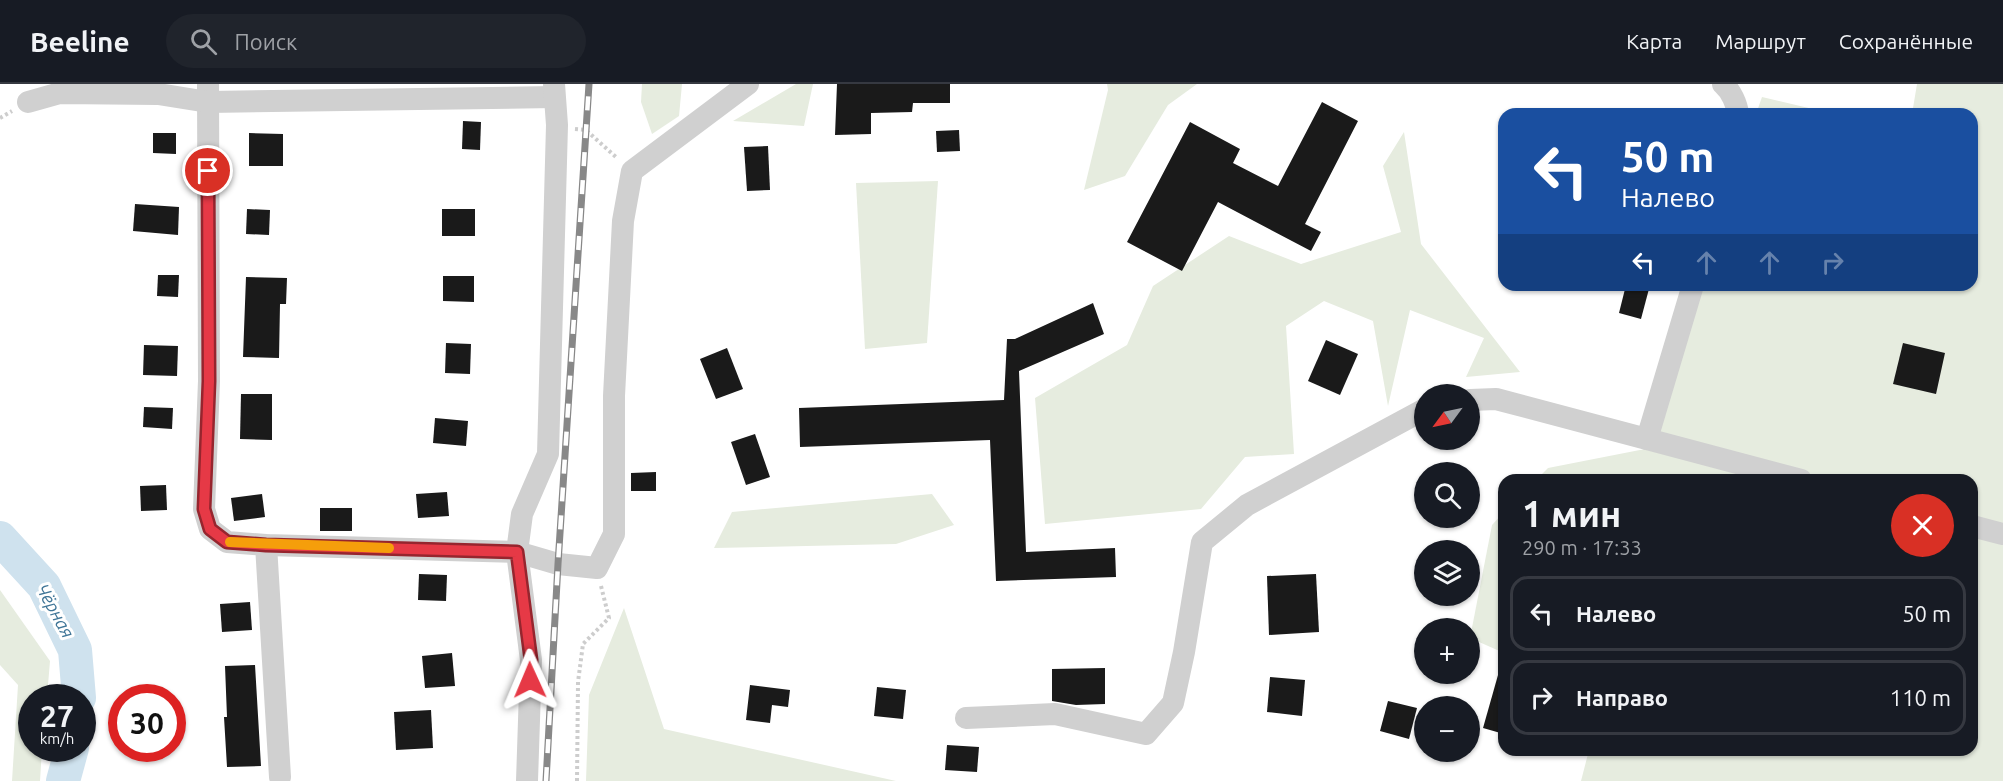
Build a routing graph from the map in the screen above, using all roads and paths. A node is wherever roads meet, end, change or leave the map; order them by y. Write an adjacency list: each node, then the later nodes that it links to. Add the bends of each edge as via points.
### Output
1 (748, 84): 8 (street)
2 (1723, 84): 6 (street)
3 (554, 91): 4 (street); 7 (street)
4 (208, 93): 5 (street, via 60,93); 16 (street, via 209,381 204,509 210,529 227,542)
5 (28, 102)
6 (1737, 108)
7 (557, 125): 8 (path, via 586,130); 17 (street, via 548,454 522,514)
8 (632, 171): 18 (street, via 623,221 614,396 614,534)
9 (1691, 291): 12 (street)
10 (1480, 400): 12 (street, via 1496,399)
11 (1414, 415): 19 (street, via 1247,505 1202,542 1173,703 1146,734 1055,714)
12 (1647, 439): 13 (street)
13 (1778, 474)
14 (1978, 528): 15 (street)
15 (2003, 534)
16 (266, 545): 17 (street); 20 (street)
17 (517, 552): 18 (street, via 558,564); 21 (street, via 531,660)
18 (597, 568): 22 (path, via 609,618 583,644 578,682)
19 (966, 718)
20 (280, 777)
21 (527, 781)
22 (577, 781)

